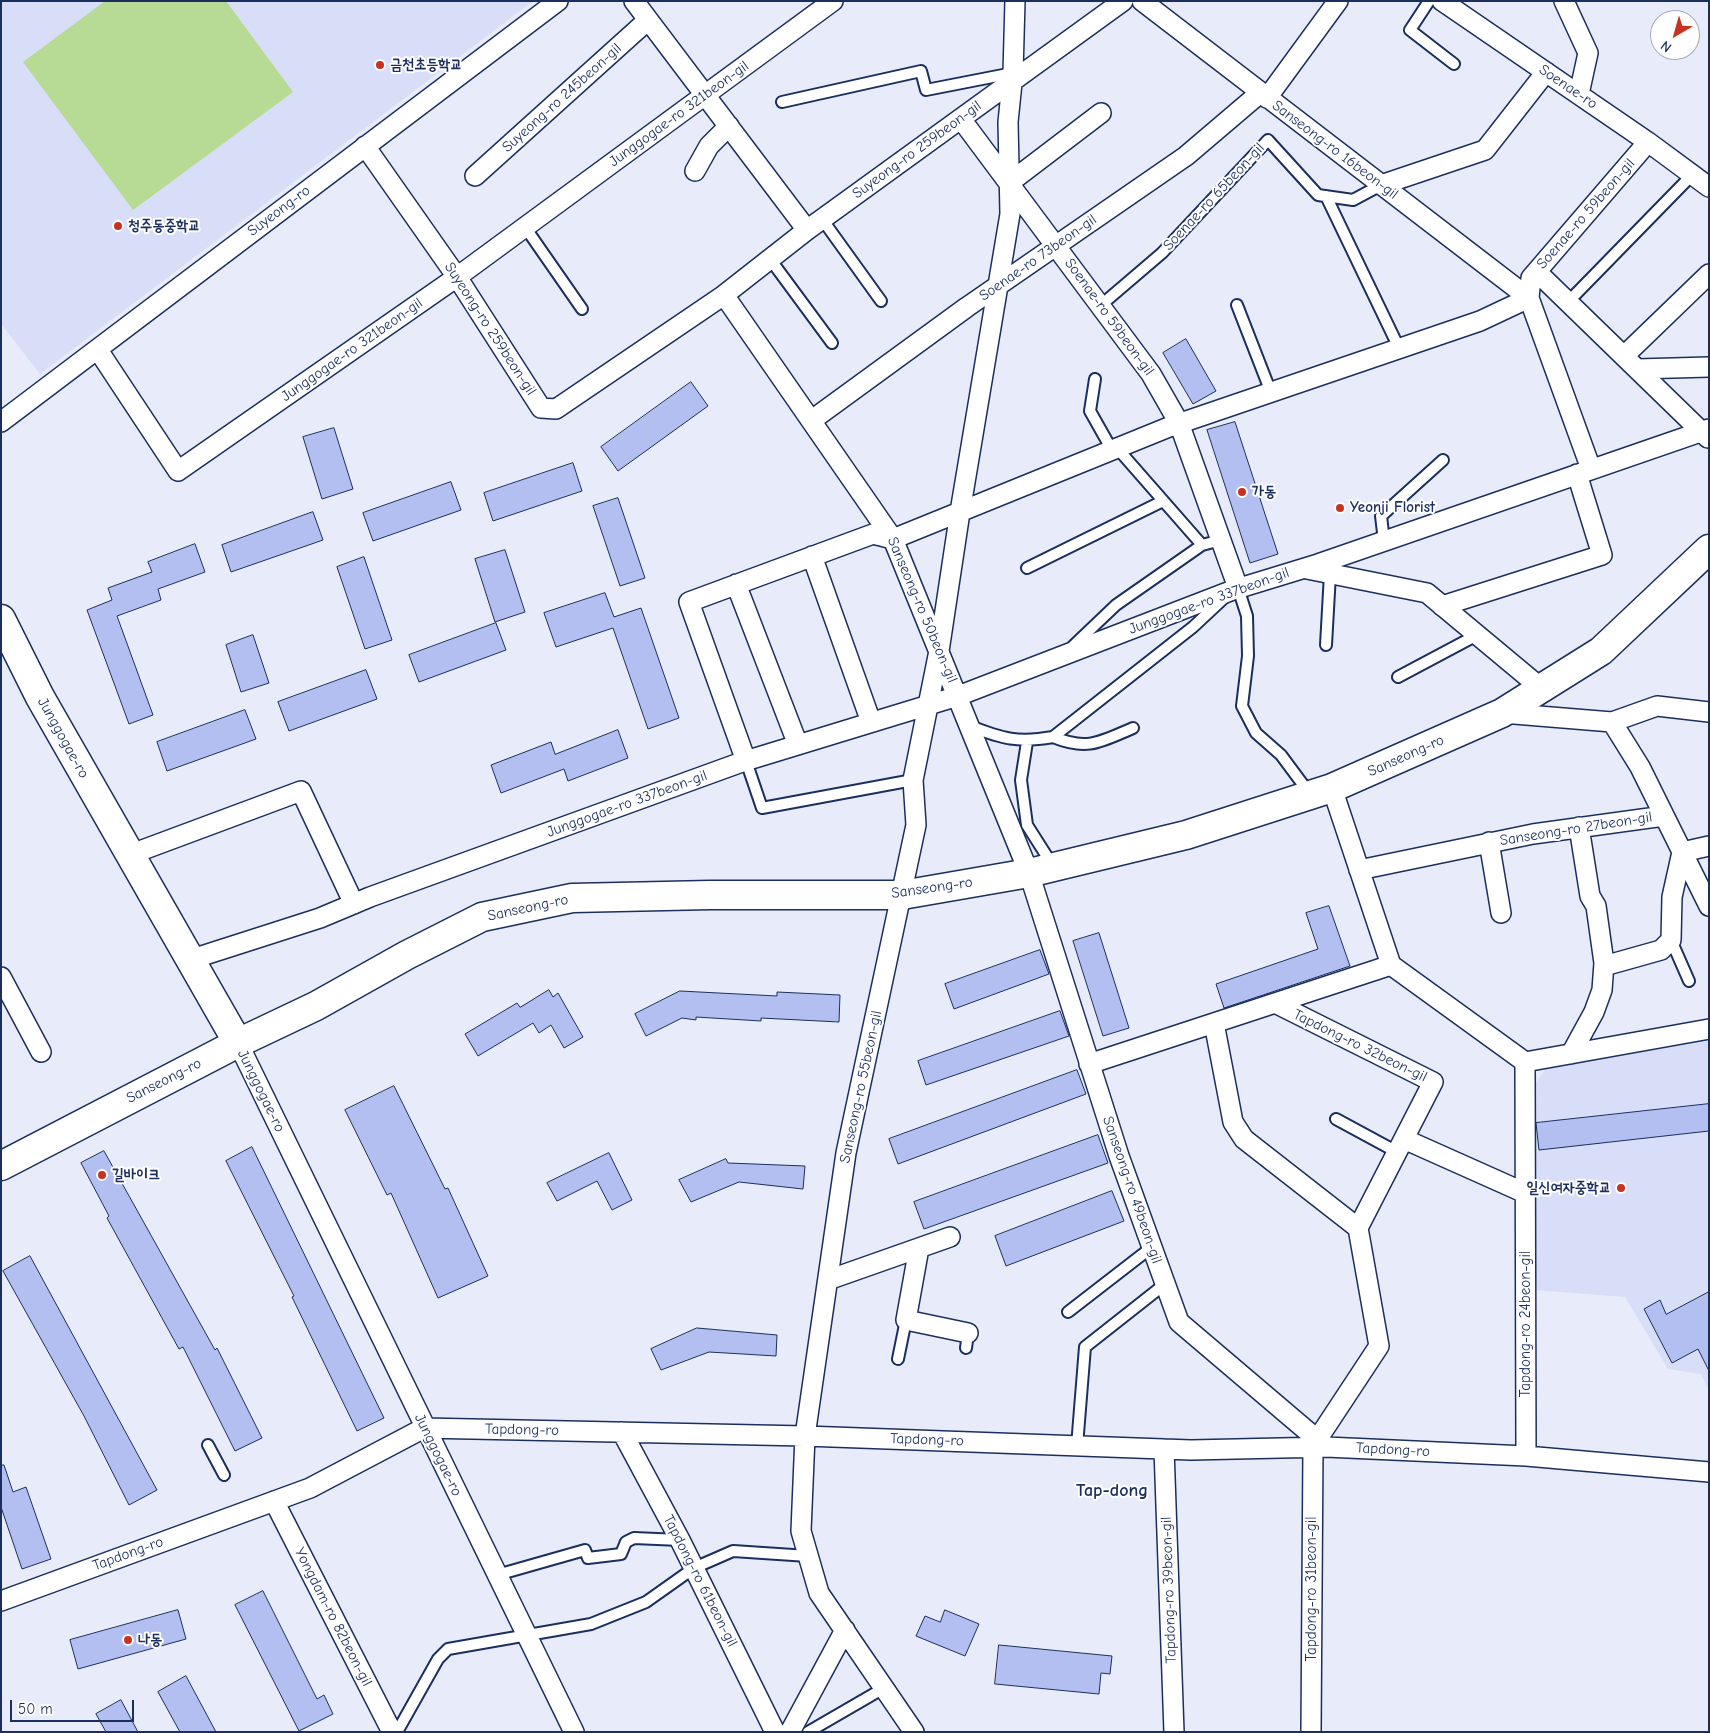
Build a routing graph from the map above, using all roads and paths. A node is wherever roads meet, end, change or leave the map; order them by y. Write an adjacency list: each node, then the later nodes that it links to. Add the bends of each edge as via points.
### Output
1 (558, 1): 23 (street, Suyeong-ro)
2 (634, 1): 11 (street)
3 (833, 1): 15 (street, Junggogae-ro 321beon-gil)
4 (1015, 1): 14 (street)
5 (1123, 1): 14 (street, Suyeong-ro 259beon-gil)
6 (1142, 1): 17 (street, Sanseong-ro 16beon-gil)
7 (1338, 1): 17 (street, Soenae-ro 73beon-gil)
8 (1429, 1): 12 (lane, via 1410,30)
9 (1442, 1): 13 (street, Soenae-ro)
10 (1564, 1): 16 (street, via 1588,54)
11 (648, 20): 15 (street); 26 (street, Suyeong-ro 245beon-gil)
12 (1454, 64)
13 (1546, 72): 16 (street, Soenae-ro); 28 (street, Soenae-ro 65beon-gil, via 1485,150)
14 (1013, 77): 18 (lane, Suyeong-ro 259beon-gil, via 926,90 921,71); 20 (street, Suyeong-ro 259beon-gil); 27 (street, via 1008,122)
15 (706, 94): 21 (street); 32 (street, Junggogae-ro 321beon-gil)
16 (1579, 94): 22 (street, Soenae-ro)
17 (1264, 95): 28 (street, Sanseong-ro 16beon-gil); 33 (street, Soenae-ro 73beon-gil, via 1186,156)
18 (782, 102)
19 (1101, 113): 27 (street)
20 (961, 119): 27 (street, Soenae-ro 59beon-gil); 31 (street, Suyeong-ro 259beon-gil)
21 (729, 126): 24 (street, via 709,146); 31 (street)
22 (1648, 142): 25 (street, Soenae-ro); 35 (street, Soenae-ro 59beon-gil)
23 (365, 146): 37 (street, Suyeong-ro 259beon-gil); 48 (street, Suyeong-ro)
24 (696, 171)
25 (1692, 175): 29 (street, Soenae-ro); 42 (lane)
26 (475, 176)
27 (1009, 183): 33 (street, Soenae-ro 59beon-gil); 38 (street, via 1010,214)
28 (1381, 185): 30 (lane, Soenae-ro 65beon-gil, via 1353,200); 40 (street, Sanseong-ro 16beon-gil)
29 (1709, 187)
30 (1326, 196): 44 (lane, Soenae-ro 65beon-gil, via 1318,195 1268,140 1162,253); 47 (lane)
31 (815, 225): 34 (street, Suyeong-ro 259beon-gil); 41 (lane)
32 (525, 227): 37 (street, Junggogae-ro 321beon-gil); 45 (lane)
33 (1056, 246): 38 (street, Soenae-ro 73beon-gil); 44 (street, Soenae-ro 59beon-gil)
34 (770, 259): 39 (street, Suyeong-ro 259beon-gil); 46 (lane)
35 (1537, 272): 40 (street, Soenae-ro 59beon-gil, via 1531,278); 42 (street)
36 (1709, 274): 49 (street)
37 (457, 277): 39 (street, Suyeong-ro 259beon-gil, via 541,408 556,409); 48 (street, Junggogae-ro 321beon-gil, via 178,472)
38 (996, 287): 53 (street, Soenae-ro 73beon-gil); 61 (street, via 988,354)
39 (724, 295): 53 (street, Sanseong-ro 50beon-gil)
40 (1529, 298): 47 (street, via 1480,321); 59 (street)
41 (881, 301)
42 (1568, 302): 49 (street)
43 (1237, 305): 52 (lane)
44 (1100, 306): 55 (street, Soenae-ro 59beon-gil, via 1151,374)
45 (582, 309)
46 (832, 343)
47 (1399, 348): 52 (street)
48 (98, 350): 54 (street, Suyeong-ro)
49 (1630, 362): 50 (street); 56 (street)
50 (1709, 367)
51 (1095, 379): 57 (lane, via 1090,411)
52 (1271, 394): 55 (street)
53 (812, 420): 62 (street, Sanseong-ro 50beon-gil)
54 (1, 422)
55 (1179, 423): 57 (street); 63 (street, Soenae-ro 59beon-gil)
56 (1706, 433): 59 (street, Junggogae-ro 337beon-gil)
57 (1114, 449): 60 (lane); 61 (street)
58 (1443, 460): 64 (lane, via 1381,516)
59 (1584, 471): 64 (street, Junggogae-ro 337beon-gil); 73 (street, via 1602,555)
60 (1163, 501): 65 (lane); 68 (lane)
61 (960, 512): 62 (street); 77 (street)
62 (893, 539): 67 (street, via 873,534); 77 (street, Sanseong-ro 50beon-gil)
63 (1221, 540): 65 (lane, Junggogae-ro 337beon-gil); 72 (street, Soenae-ro 59beon-gil)
64 (1384, 541): 69 (street, Junggogae-ro 337beon-gil)
65 (1202, 545): 78 (lane, Junggogae-ro 337beon-gil, via 1116,605)
66 (1709, 548): 80 (street, Sanseong-ro, via 1601,651)
67 (812, 556): 71 (street); 85 (street)
68 (1027, 568)
69 (1304, 568): 70 (street); 72 (street, Junggogae-ro 337beon-gil)
70 (1330, 574): 73 (street, via 1426,593); 76 (lane)
71 (736, 584): 91 (street); 92 (street, via 689,602)
72 (1235, 589): 78 (street, Junggogae-ro 337beon-gil); 89 (lane, via 1193,627); 94 (lane, via 1247,616 1248,656 1242,706 1256,733)
73 (1442, 606): 75 (street)
74 (1, 619): 100 (street, Junggogae-ro, via 40,697)
75 (1477, 635): 79 (lane); 80 (street)
76 (1326, 645)
77 (939, 651): 81 (street, Sanseong-ro 50beon-gil); 82 (street, Sanseong-ro 55beon-gil)
78 (1064, 655): 81 (street, Junggogae-ro 337beon-gil)
79 (1398, 677)
80 (1541, 688): 84 (street, Sanseong-ro)
81 (958, 696): 82 (street, Junggogae-ro 337beon-gil); 87 (street, Sanseong-ro 50beon-gil)
82 (927, 705): 85 (street, Junggogae-ro 337beon-gil); 93 (street, Sanseong-ro 55beon-gil)
83 (1709, 712): 86 (street, via 1657,706)
84 (1502, 713): 86 (street); 94 (street, Sanseong-ro)
85 (871, 722): 91 (street, Junggogae-ro 337beon-gil)
86 (1612, 722): 95 (street, Sanseong-ro 27beon-gil, via 1640,767)
87 (970, 726): 90 (lane, via 998,737); 101 (street, Sanseong-ro 50beon-gil)
88 (1133, 728): 89 (lane, via 1097,743 1074,745)
89 (1053, 737): 90 (lane)
90 (1027, 742): 101 (lane, via 1021,780 1027,825)
91 (798, 745): 92 (street, Junggogae-ro 337beon-gil)
92 (746, 760): 93 (lane, via 762,808); 104 (street, Junggogae-ro 337beon-gil)
93 (913, 780): 103 (street, Sanseong-ro 55beon-gil, via 916,825)
94 (1322, 792): 101 (street, Sanseong-ro, via 1186,835); 102 (street)
95 (1664, 816): 96 (street, Sanseong-ro 27beon-gil); 99 (street, Sanseong-ro 27beon-gil)
96 (1579, 828): 97 (street, Sanseong-ro 27beon-gil); 110 (street, via 1590,896 1596,906)
97 (1489, 842): 102 (street, Sanseong-ro 27beon-gil); 106 (street)
98 (1709, 846): 99 (street)
99 (1682, 852): 105 (street, Sanseong-ro 27beon-gil); 107 (street, via 1672,897)
100 (129, 855): 104 (street, via 301,791); 108 (street, Junggogae-ro)
101 (1041, 870): 103 (street, Sanseong-ro); 121 (street, Sanseong-ro 49beon-gil)
102 (1359, 870): 109 (street)
103 (902, 895): 117 (street, Sanseong-ro, via 572,898 482,917 316,1006); 130 (street, Sanseong-ro 55beon-gil, via 846,1153)
104 (354, 904): 108 (street, Junggogae-ro 337beon-gil)
105 (1709, 906)
106 (1502, 912)
107 (1671, 940): 110 (street, via 1661,950); 112 (lane)
108 (188, 960): 117 (street, Junggogae-ro)
109 (1391, 965): 113 (street); 120 (street)
110 (1604, 966): 119 (street, via 1602,990 1594,1012)
111 (1, 977): 114 (street)
112 (1689, 981)
113 (1274, 1003): 115 (street); 123 (street, Tapdong-ro 32beon-gil, via 1433,1082)
114 (9, 1011): 118 (street)
115 (1214, 1023): 121 (street); 126 (street, via 1233,1122 1244,1139)
116 (1709, 1028): 119 (street)
117 (238, 1043): 124 (street, Sanseong-ro); 136 (street, Junggogae-ro)
118 (41, 1052)
119 (1571, 1054): 120 (street)
120 (1525, 1062): 125 (street, Tapdong-ro 24beon-gil)
121 (1089, 1064): 128 (street, Sanseong-ro 49beon-gil)
122 (1336, 1119): 123 (lane)
123 (1400, 1146): 125 (street); 126 (street, Tapdong-ro 32beon-gil)
124 (1, 1166)
125 (1525, 1193): 143 (street, Tapdong-ro 24beon-gil)
126 (1358, 1228): 140 (street, via 1379,1346)
127 (950, 1236): 129 (street)
128 (1152, 1247): 131 (street, Sanseong-ro 49beon-gil); 132 (lane)
129 (919, 1248): 130 (street); 133 (street)
130 (828, 1280): 138 (street, Sanseong-ro 55beon-gil)
131 (1165, 1284): 140 (street, Sanseong-ro 49beon-gil, via 1179,1322); 141 (lane, via 1085,1348)
132 (1068, 1312)
133 (906, 1320): 134 (street); 135 (lane)
134 (967, 1341)
135 (898, 1359)
136 (424, 1428): 137 (street, Tapdong-ro); 146 (street, Tapdong-ro, via 310,1488); 150 (street, Junggogae-ro)
137 (622, 1432): 138 (street, Tapdong-ro); 147 (street, Tapdong-ro 61beon-gil)
138 (805, 1436): 141 (street, Tapdong-ro); 148 (street, Sanseong-ro 55beon-gil, via 801,1531)
139 (208, 1445): 145 (lane)
140 (1319, 1445): 142 (street, Tapdong-ro); 143 (street, Tapdong-ro); 162 (street, Tapdong-ro 31beon-gil)
141 (1077, 1446): 142 (street, Tapdong-ro)
142 (1164, 1449): 161 (street, Tapdong-ro 39beon-gil)
143 (1526, 1456): 144 (street, Tapdong-ro)
144 (1709, 1472)
145 (224, 1476)
146 (274, 1501): 151 (street, Tapdong-ro); 156 (street, Yongdam-ro 82beon-gil)
147 (680, 1540): 149 (street, Tapdong-ro 61beon-gil); 150 (lane, via 634,1538 626,1542 621,1554 588,1558 584,1550)
148 (808, 1556): 149 (lane, via 733,1551); 152 (street, Sanseong-ro 55beon-gil, via 819,1593)
149 (694, 1568): 153 (lane, via 646,1602 622,1613 591,1624); 155 (street, Tapdong-ro 61beon-gil)
150 (497, 1575): 153 (street, Junggogae-ro)
151 (1, 1600)
152 (844, 1630): 154 (street, Sanseong-ro 55beon-gil); 158 (street)
153 (526, 1634): 156 (lane, via 448,1649); 157 (street, Junggogae-ro)
154 (884, 1688): 159 (lane); 160 (street, Sanseong-ro 55beon-gil)
155 (767, 1728)
156 (391, 1730)
157 (574, 1732)
158 (790, 1732)
159 (808, 1732)
160 (914, 1732)
161 (1174, 1732)
162 (1311, 1732)

